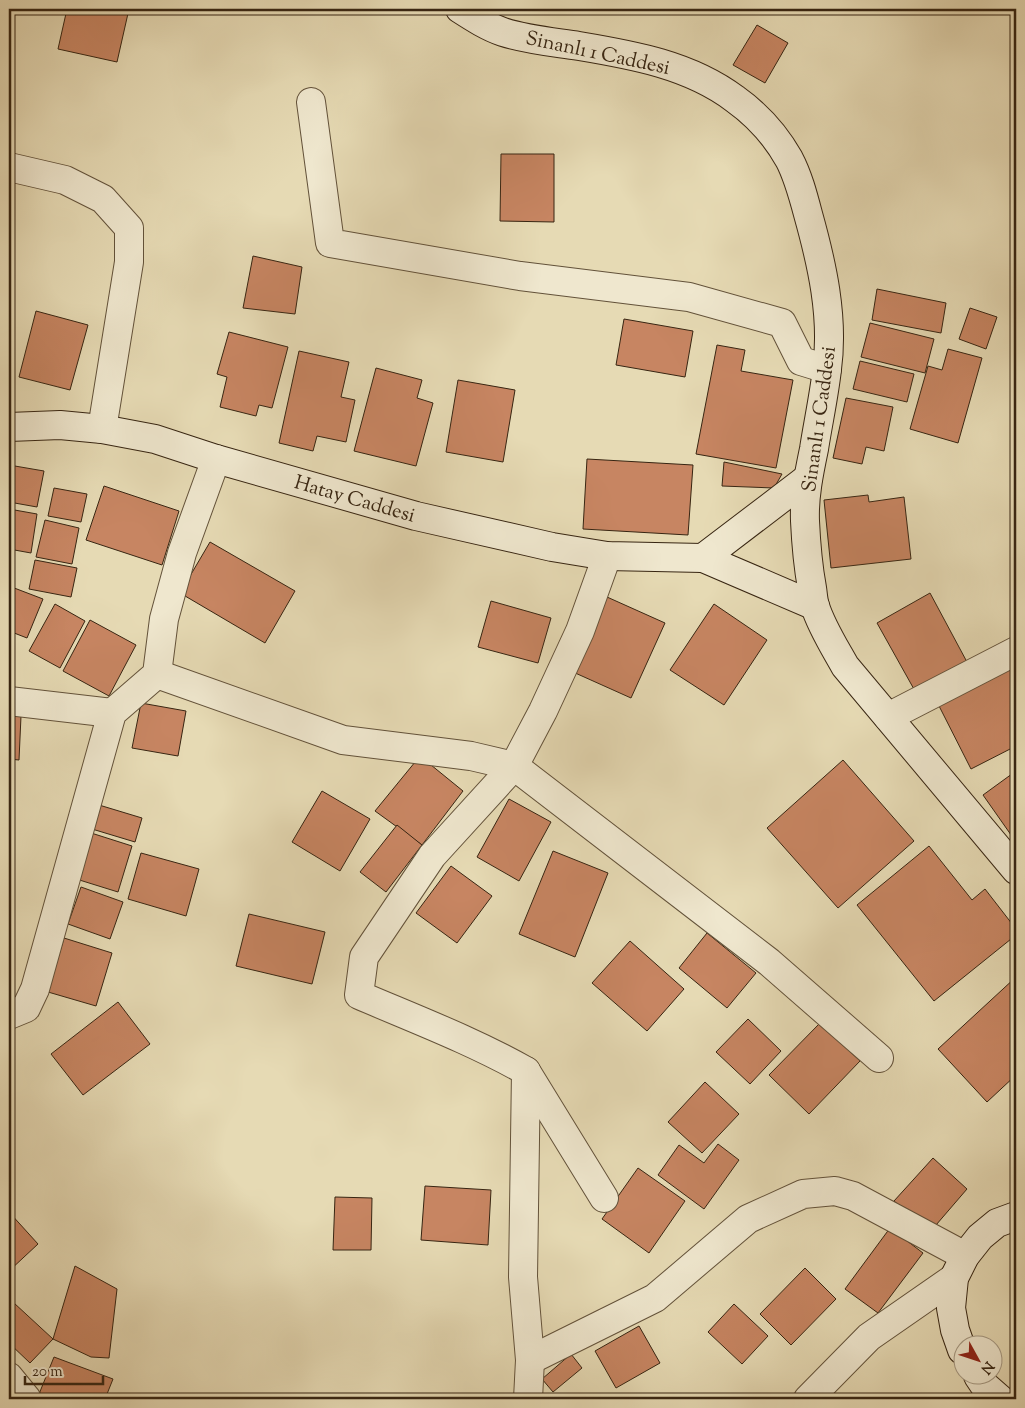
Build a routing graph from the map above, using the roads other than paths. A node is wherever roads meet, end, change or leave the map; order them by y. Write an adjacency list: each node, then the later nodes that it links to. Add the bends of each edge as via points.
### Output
1 (460, 9): 4 (street, Sinanlı 1 Caddesi, via 502,32 675,67 710,82 759,120 779,142 789,160 799,181 812,226 828,306 830,342)
2 (311, 102): 4 (street, via 330,243 520,276 690,297 782,323 801,362)
3 (9, 167): 6 (street, via 64,180 103,199 129,228 129,262)
4 (827, 369): 8 (street, Sinanlı 1 Caddesi)
5 (9, 427): 6 (street, Hatay Caddesi, via 60,425)
6 (102, 429): 7 (street, Hatay Caddesi, via 155,440)
7 (216, 459): 9 (street, Hatay Caddesi, via 416,516); 13 (street, via 182,553 164,619)
8 (808, 478): 10 (street); 11 (street, Sinanlı 1 Caddesi, via 805,519 808,568)
9 (607, 556): 10 (street, Hatay Caddesi); 17 (street, via 580,631)
10 (703, 558): 11 (street, Hatay Caddesi)
11 (815, 606): 16 (street, Sinanlı 1 Caddesi, via 846,666)
12 (1016, 651): 16 (street)
13 (157, 674): 15 (street); 17 (street, via 342,740 471,756)
14 (9, 701): 15 (street)
15 (112, 713): 19 (street, via 35,989 26,1008)
16 (888, 717): 18 (street, Sinanlı 1 Caddesi)
17 (514, 766): 20 (street, via 769,962); 21 (street, via 432,856 364,957 359,995 469,1042)
18 (1016, 870)
19 (9, 1015)
20 (879, 1058)
21 (526, 1071): 22 (street); 26 (street, via 523,1277)
22 (604, 1198)
23 (1016, 1216): 24 (street, via 997,1224 980,1237)
24 (959, 1267): 25 (street, via 951,1308); 26 (street, via 853,1196 835,1191 803,1194 748,1219 655,1298); 31 (street, via 869,1337)
25 (957, 1336)
26 (530, 1360): 30 (street)
27 (9, 1377): 29 (street)
28 (985, 1386): 32 (street)
29 (27, 1399)
30 (528, 1399)
31 (808, 1399)
32 (1000, 1399)

